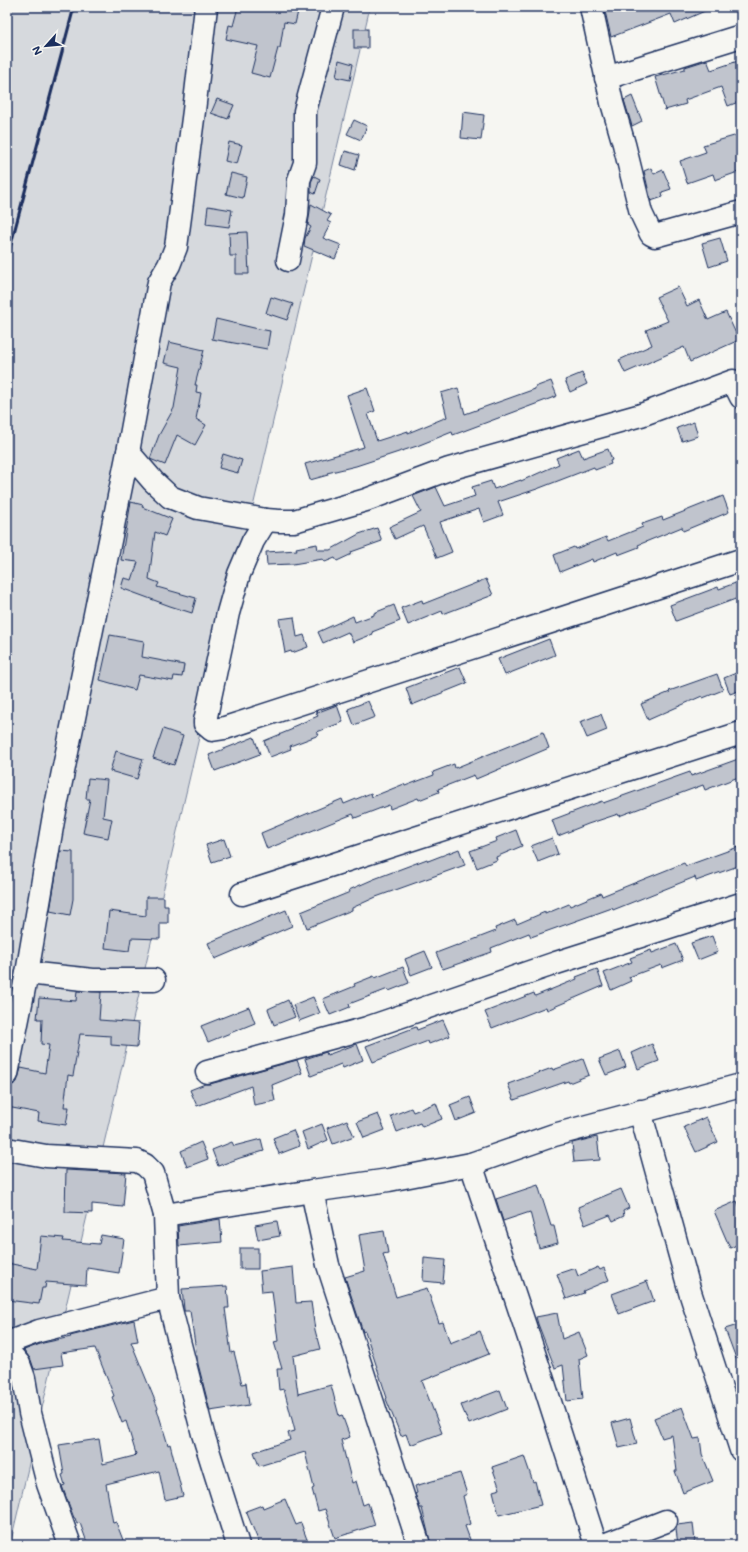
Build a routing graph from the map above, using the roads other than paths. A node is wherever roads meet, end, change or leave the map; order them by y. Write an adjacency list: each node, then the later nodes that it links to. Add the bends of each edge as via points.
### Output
1 (206, 7): 9 (street, via 176,247 170,265 158,282)
2 (333, 7): 7 (street, via 305,110 304,163 299,180 297,215)
3 (591, 7): 5 (street)
4 (741, 36): 5 (street)
5 (606, 78): 6 (street, via 641,213 651,234 656,236)
6 (741, 212)
7 (288, 260)
8 (738, 385): 10 (street, via 642,415 449,469 366,500 294,521)
9 (128, 452): 10 (street, via 170,497 198,508); 15 (street, via 53,821)
10 (266, 520): 11 (street, via 253,541 239,574 228,613 205,721 212,730 225,728)
11 (741, 560)
12 (741, 733): 13 (street)
13 (242, 894)
14 (741, 904): 17 (street, via 556,963 367,1028)
15 (27, 973): 16 (street, via 93,980); 18 (street)
16 (154, 980)
17 (207, 1072)
18 (7, 1074)
19 (741, 1085): 20 (street)
20 (640, 1112): 22 (street, via 554,1135); 28 (street, via 690,1292)
21 (7, 1149): 24 (street, via 46,1156 136,1161 153,1173)
22 (471, 1164): 23 (street, via 389,1180); 33 (street)
23 (312, 1191): 24 (street); 32 (street, via 328,1265)
24 (166, 1215): 25 (street)
25 (168, 1298): 26 (street, via 38,1331); 31 (street, via 203,1434)
26 (7, 1343)
27 (7, 1353): 30 (street, via 19,1364 24,1378 48,1484)
28 (741, 1450)
29 (666, 1521): 34 (street)
30 (70, 1545)
31 (238, 1545)
32 (419, 1545)
33 (596, 1545)
34 (604, 1545)

